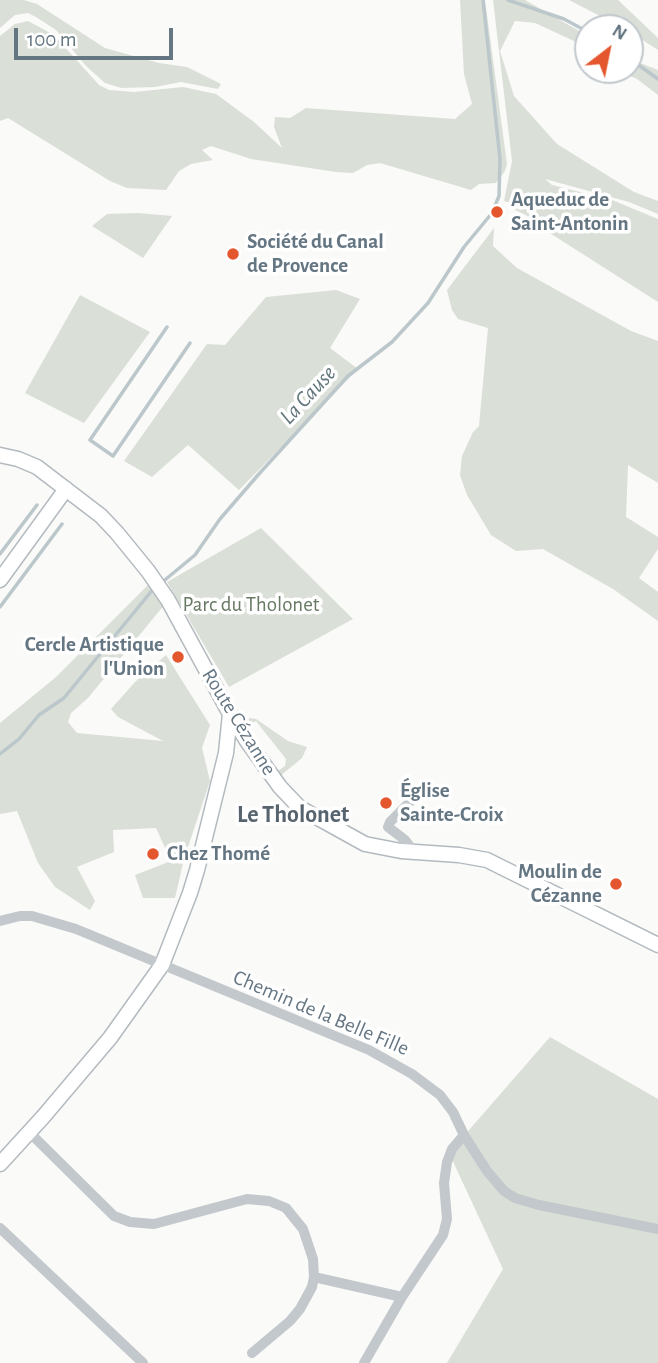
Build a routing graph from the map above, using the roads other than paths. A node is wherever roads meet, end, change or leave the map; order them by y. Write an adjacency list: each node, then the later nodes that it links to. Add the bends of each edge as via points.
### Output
1 (0, 455): 2 (street, Route Cézanne, via 32,465)
2 (66, 489): 3 (street); 4 (street, Route Cézanne, via 108,523 156,583)
3 (0, 580)
4 (230, 714): 6 (street, Route Cézanne, via 279,787 300,808 365,844); 9 (street, via 226,753 197,870)
5 (420, 792): 6 (street, via 388,827)
6 (414, 852): 8 (street, Route Cézanne, via 487,860)
7 (0, 921): 9 (street, Chemin de la Belle Fille, via 32,916)
8 (658, 945)
9 (162, 965): 10 (street, via 123,1021); 11 (street, Chemin de la Belle Fille, via 400,1066 440,1095)
10 (29, 1132): 12 (street); 15 (street, via 107,1210 130,1222 165,1222 247,1199 278,1204 303,1229)
11 (464, 1135): 14 (street, Chemin de la Belle Fille, via 487,1171 515,1198); 16 (street, via 447,1162 447,1227)
12 (0, 1164)
13 (0, 1228): 18 (street)
14 (658, 1229)
15 (314, 1277): 16 (street); 17 (street, via 300,1309)
16 (402, 1297): 19 (street)
17 (251, 1353)
18 (143, 1363)
19 (364, 1363)

